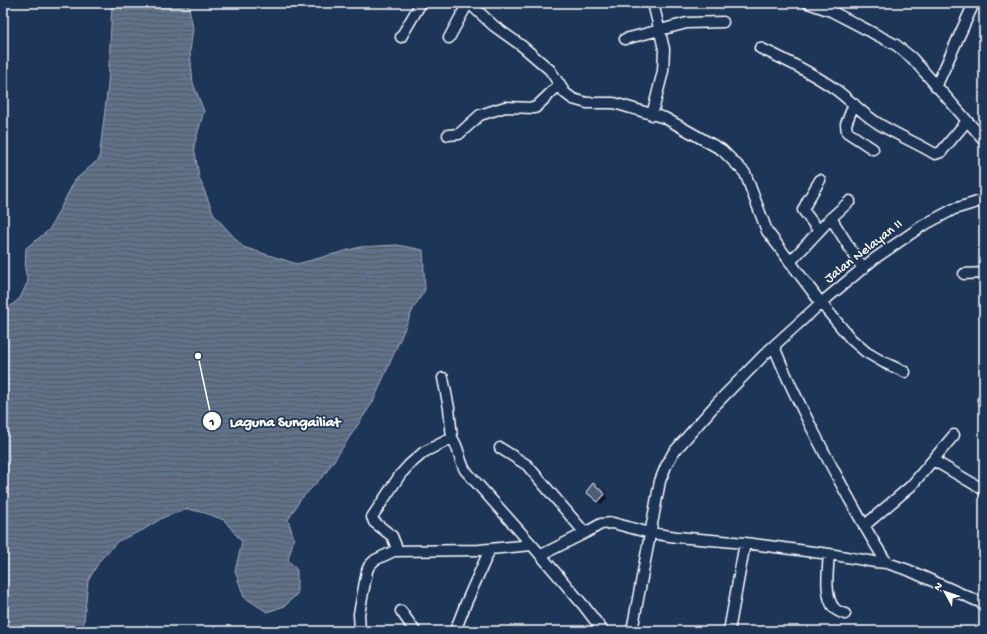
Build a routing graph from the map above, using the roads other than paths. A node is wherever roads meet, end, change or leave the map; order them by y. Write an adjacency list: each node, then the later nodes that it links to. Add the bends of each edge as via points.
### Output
1 (421, 3): 8 (street)
2 (468, 3): 9 (street); 12 (street, via 550,70)
3 (808, 3): 13 (street, via 831,11 896,45 912,58)
4 (974, 3): 13 (street)
5 (654, 7): 7 (street)
6 (723, 22): 7 (street, via 687,23)
7 (660, 30): 10 (street); 15 (street, via 664,49 663,70)
8 (401, 37)
9 (449, 38)
10 (626, 39)
11 (760, 48): 14 (street, via 834,88)
12 (560, 84): 15 (street, via 565,93 580,102 614,103); 17 (street, via 535,108 505,108 484,113 459,134)
13 (936, 87): 16 (street)
14 (854, 104): 16 (street, via 878,123 935,154 941,152); 19 (street, via 846,124 847,132)
15 (652, 115): 25 (street, via 665,118 722,150 740,166 764,227)
16 (966, 121): 18 (street)
17 (448, 135)
18 (984, 140)
19 (873, 149)
20 (820, 180): 24 (street, via 803,210)
21 (984, 200): 26 (street, Jalan Nelayan II, via 954,209 922,226)
22 (850, 201): 23 (street)
23 (831, 218): 24 (street); 26 (street)
24 (819, 231): 25 (street)
25 (790, 262): 29 (street)
26 (863, 268): 29 (street, Jalan Nelayan II)
27 (984, 273): 28 (street)
28 (964, 274)
29 (821, 303): 30 (street, Jalan Nelayan II); 31 (street, via 851,339 866,352)
30 (771, 349): 39 (street); 41 (street, Jalan Nelayan II, via 717,403 674,453 660,481)
31 (905, 372)
32 (443, 378): 34 (street)
33 (954, 435): 36 (street)
34 (452, 438): 44 (street, via 465,470); 46 (street, via 424,452 409,465 372,517 374,522 392,536)
35 (500, 448): 40 (street, via 526,465)
36 (933, 460): 37 (street); 38 (street, via 911,486)
37 (984, 490)
38 (876, 517): 39 (street); 43 (street)
39 (864, 526): 43 (street)
40 (584, 533): 41 (street, via 600,524 613,523); 48 (street)
41 (650, 533): 42 (street); 57 (street, Jalan Nelayan II)
42 (745, 543): 47 (street); 58 (street)
43 (874, 543): 49 (street)
44 (532, 545): 45 (street); 48 (street)
45 (490, 549): 46 (street); 55 (street)
46 (396, 551): 53 (street, via 375,560 369,566 359,614)
47 (829, 554): 49 (street); 52 (street, via 827,580 830,599 835,610)
48 (541, 555): 56 (street)
49 (882, 563): 50 (street, via 908,570)
50 (984, 604)
51 (401, 610): 54 (street)
52 (845, 614)
53 (360, 631)
54 (415, 631)
55 (455, 631)
56 (602, 631)
57 (632, 631)
58 (729, 631)

